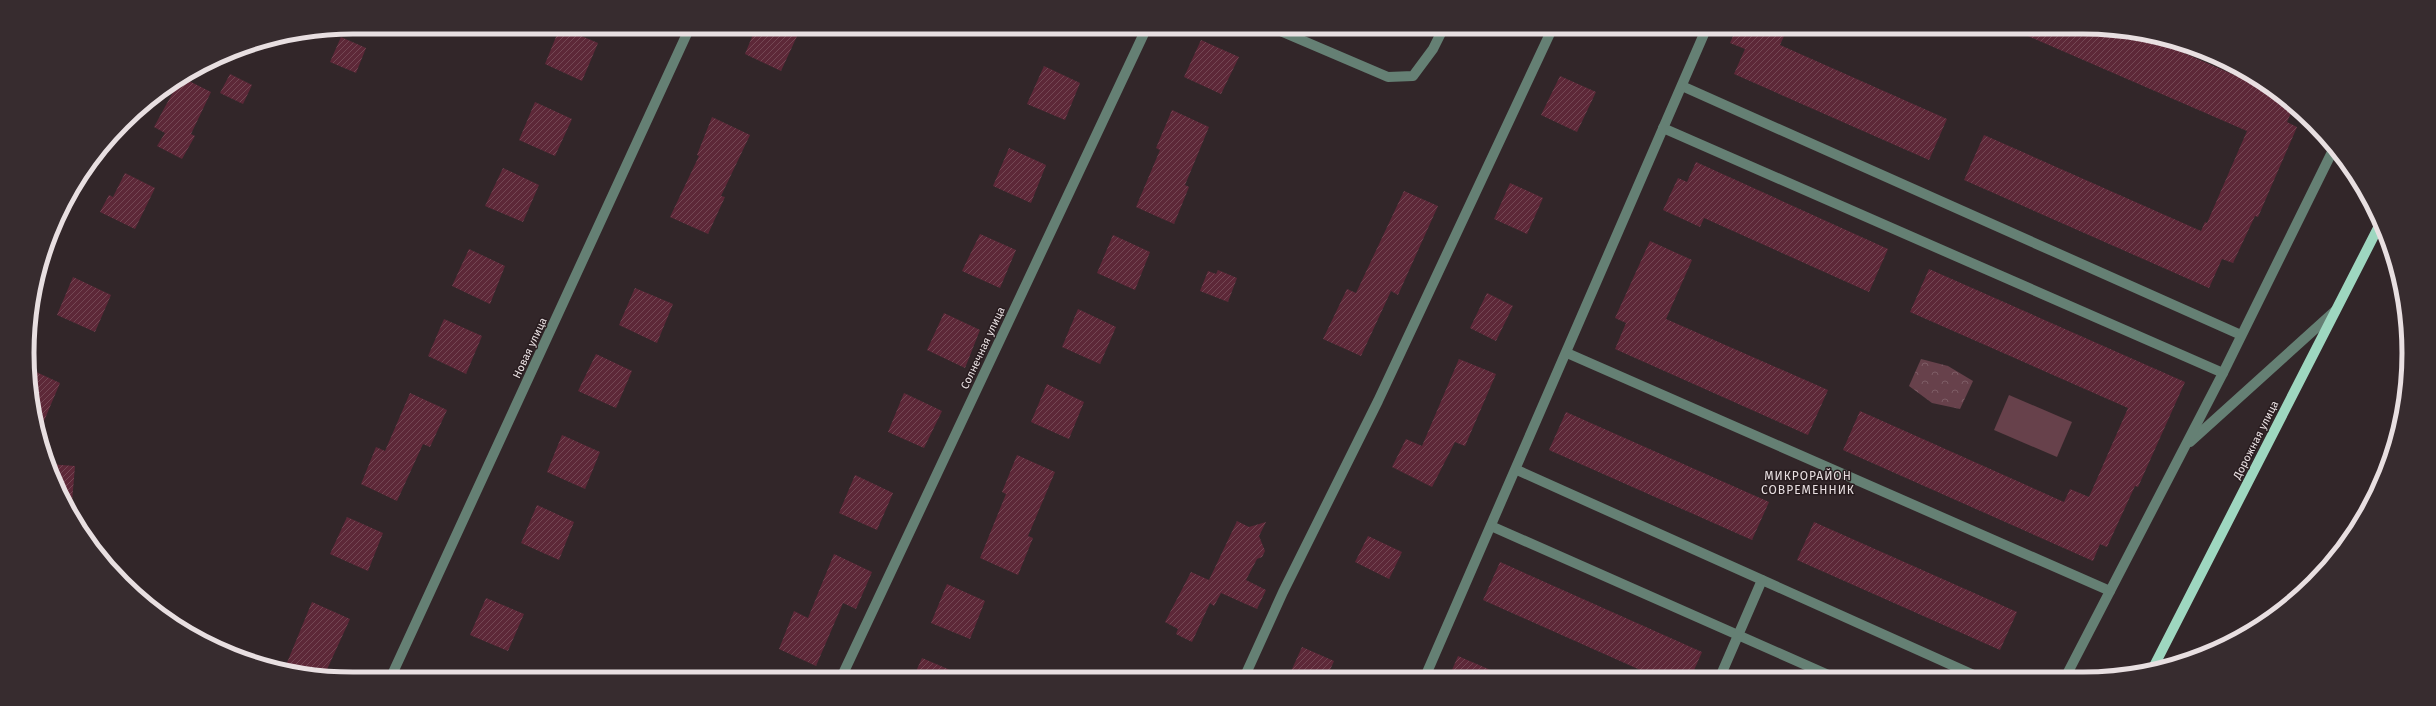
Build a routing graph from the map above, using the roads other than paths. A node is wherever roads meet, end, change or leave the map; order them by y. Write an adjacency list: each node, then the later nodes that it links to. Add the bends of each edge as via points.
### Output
1 (687, 34): 22 (street, Новая улица)
2 (1144, 34): 23 (street, Солнечная улица)
3 (1287, 34): 4 (street, via 1388,77 1413,76)
4 (1440, 34)
5 (1550, 34): 24 (street, via 1378,401 1283,592)
6 (1704, 34): 7 (street)
7 (1682, 86): 8 (street); 12 (street)
8 (1663, 128): 13 (street); 14 (street)
9 (2331, 153): 12 (street)
10 (2377, 229): 11 (main road, Дорожная улица)
11 (2335, 311): 15 (street); 21 (main road, Дорожная улица)
12 (2241, 335): 14 (street)
13 (1567, 352): 16 (street); 19 (street)
14 (2223, 373): 15 (street)
15 (2185, 447): 19 (street)
16 (1517, 470): 17 (street); 18 (street)
17 (1491, 526): 20 (street); 25 (street)
18 (1762, 580): 20 (street); 28 (street)
19 (2110, 591): 29 (street)
20 (1738, 634): 26 (street); 27 (street)
21 (2155, 664)
22 (393, 672)
23 (845, 672)
24 (1247, 672)
25 (1427, 672)
26 (1722, 672)
27 (1822, 672)
28 (1967, 672)
29 (2068, 672)

